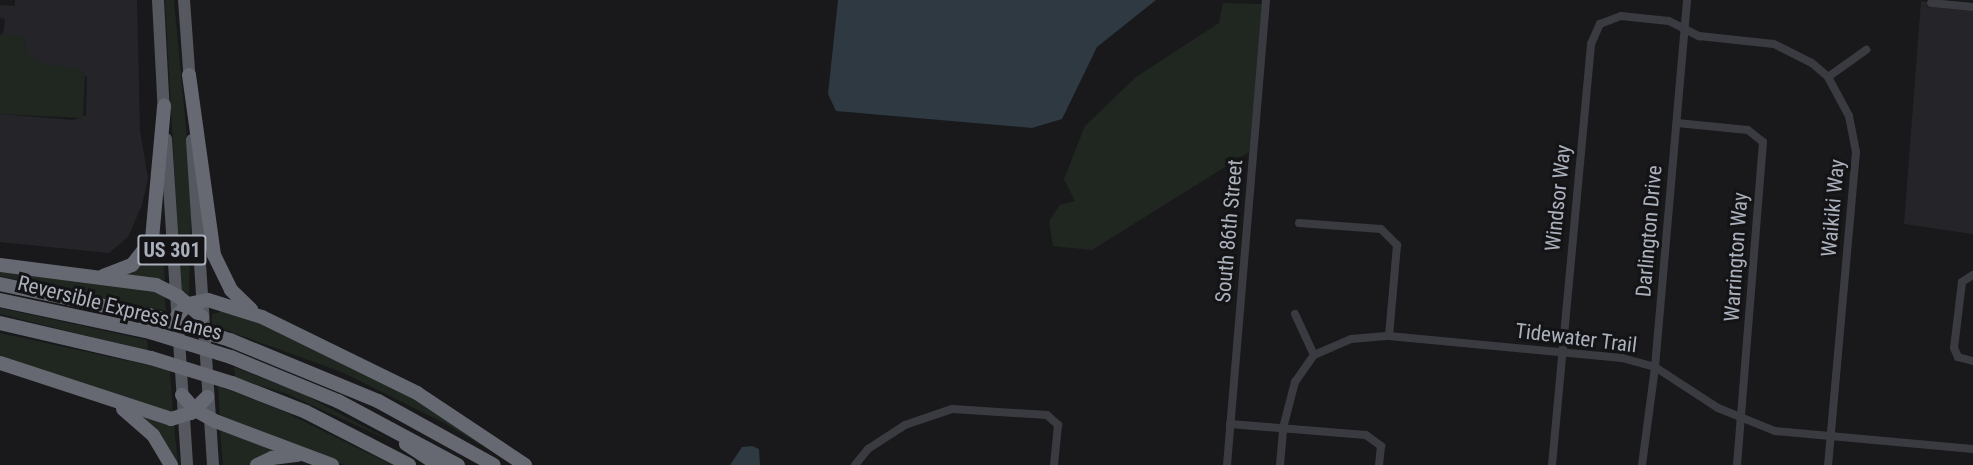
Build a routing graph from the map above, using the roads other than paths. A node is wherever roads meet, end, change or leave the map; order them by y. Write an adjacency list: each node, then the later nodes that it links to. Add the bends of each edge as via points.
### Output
1 (158, 0): 11 (main road, US 301)
2 (184, 0): 9 (main road, US 301)
3 (1266, 0): 39 (street, South 86th Street)
4 (1687, 0): 7 (street, Darlington Drive)
5 (1931, 3): 6 (street)
6 (1973, 7)
7 (1686, 28): 10 (street, Waikiki Way, via 1699,36 1774,44 1812,63); 12 (street, Darlington Drive); 27 (street, Windsor Way, via 1669,21 1621,16 1600,24 1591,44)
8 (1866, 50): 10 (street)
9 (189, 75): 20 (main road, US 301); 24 (highway, via 216,264 235,295)
10 (1828, 77): 41 (street, Waikiki Way, via 1849,116 1856,152)
11 (164, 106): 16 (highway, via 152,239 132,265); 18 (main road, US 301)
12 (1677, 123): 31 (street, Darlington Drive); 38 (street, Warrington Way, via 1748,130 1763,142)
13 (1299, 223): 26 (street, via 1381,229 1397,245)
14 (0, 266): 16 (highway)
15 (1973, 275): 29 (street, via 1962,282 1954,348 1958,357)
16 (100, 277): 18 (highway, via 156,285)
17 (0, 284): 52 (highway, bridge, via 148,315 230,340 378,401)
18 (175, 294): 20 (highway); 22 (main road, US 301)
19 (0, 300): 36 (highway, Reversible Express Lanes, bridge, via 150,332 231,357)
20 (194, 302): 22 (highway); 23 (highway); 24 (highway, via 225,303)
21 (1295, 314): 28 (street)
22 (177, 316): 32 (main road, US 301)
23 (202, 317): 33 (main road)
24 (262, 317): 53 (highway, via 417,393)
25 (0, 323): 49 (highway, bridge, via 151,358 232,383 306,412)
26 (1389, 336): 27 (street, Tidewater Trail); 28 (street, Tidewater Trail, via 1351,339)
27 (1561, 353): 31 (street, Tidewater Trail, via 1622,358); 59 (street, Windsor Way)
28 (1314, 355): 40 (street, via 1295,382)
29 (1973, 361)
30 (0, 363): 34 (highway)
31 (1655, 367): 38 (street, Tidewater Trail); 60 (street, Darlington Drive)
32 (182, 395): 35 (highway)
33 (207, 397): 35 (highway); 37 (main road)
34 (114, 403): 35 (highway, via 171,419); 44 (highway, via 153,435)
35 (189, 413): 37 (highway); 45 (main road)
36 (372, 417): 50 (highway); 51 (highway, Reversible Express Lanes)
37 (208, 418): 43 (highway); 46 (main road)
38 (1742, 419): 41 (street, Tidewater Trail, via 1775,431); 61 (street, Warrington Way)
39 (1230, 424): 40 (street); 56 (street, South 86th Street)
40 (1283, 428): 57 (street); 58 (street, via 1366,435 1381,446)
41 (1831, 436): 42 (street, Tidewater Trail); 62 (street, Waikiki Way)
42 (1973, 449)
43 (303, 455): 47 (highway, via 278,456); 48 (highway)
44 (171, 465)
45 (187, 465)
46 (213, 465)
47 (257, 465)
48 (332, 465)
49 (409, 465)
50 (438, 465)
51 (458, 465)
52 (494, 465)
53 (525, 465)
54 (855, 465): 55 (street, via 868,449 905,425 952,409 1047,415 1058,425)
55 (1054, 465)
56 (1227, 465)
57 (1280, 465)
58 (1379, 465)
59 (1552, 465)
60 (1642, 465)
61 (1737, 465)
62 (1828, 465)

